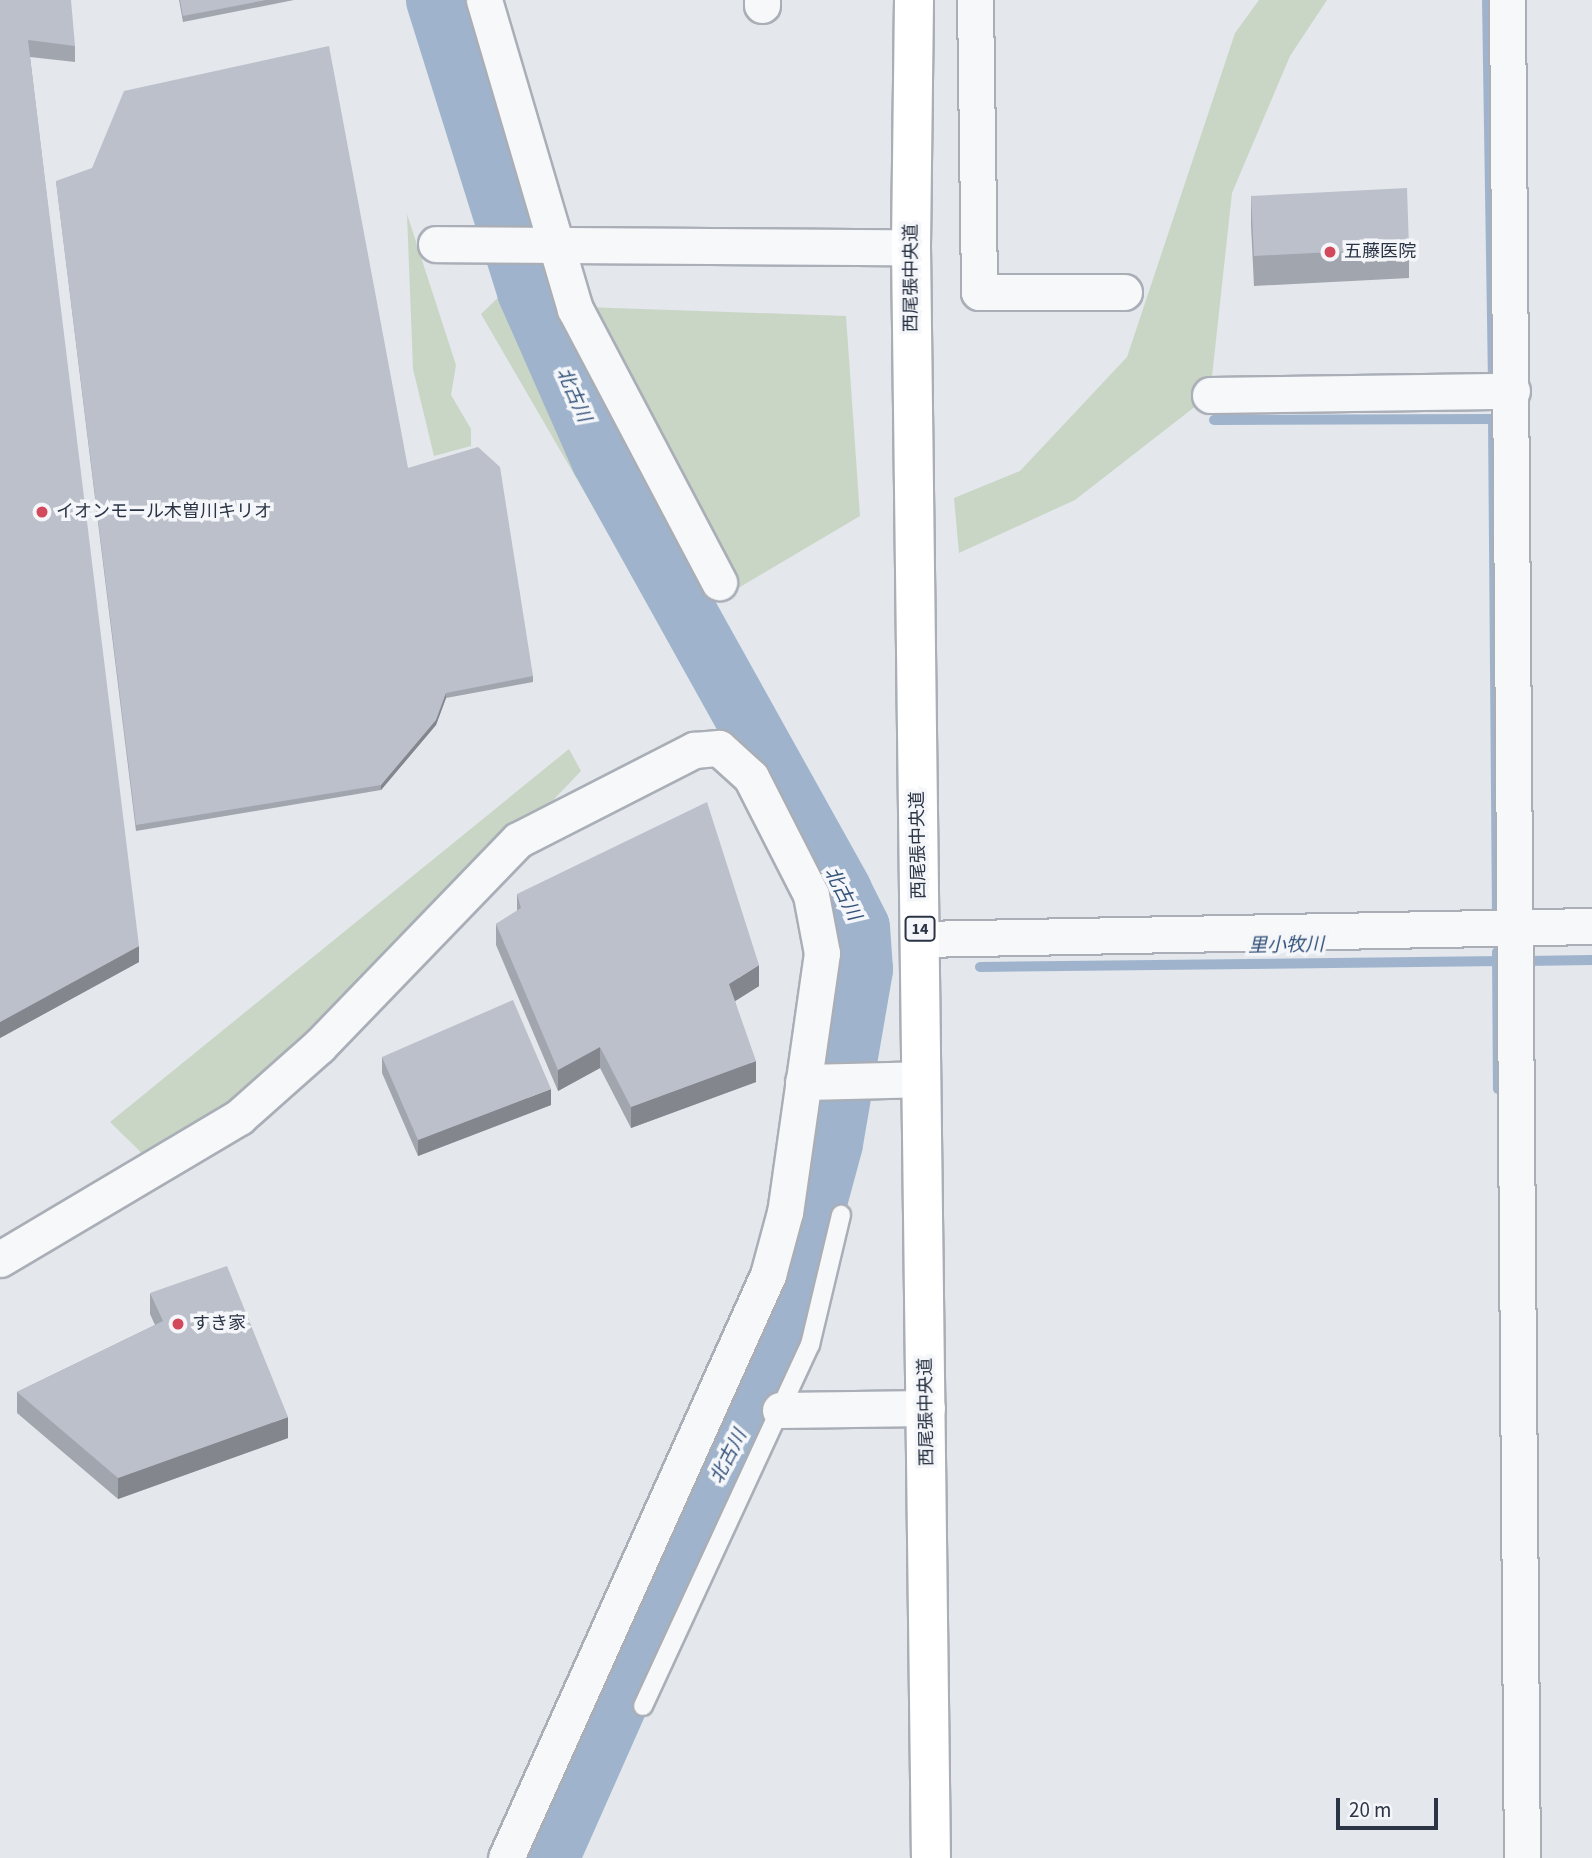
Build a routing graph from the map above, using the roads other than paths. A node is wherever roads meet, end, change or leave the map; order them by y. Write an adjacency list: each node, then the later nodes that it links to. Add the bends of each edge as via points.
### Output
1 (484, 0): 6 (street)
2 (914, 0): 7 (main road, 西尾張中央道 / 14)
3 (975, 0): 8 (street, via 979,292)
4 (1507, 0): 9 (street)
5 (436, 244): 6 (street)
6 (548, 245): 7 (street); 11 (street, via 575,309)
7 (911, 247): 13 (main road, 西尾張中央道 / 14)
8 (1124, 292)
9 (1512, 391): 10 (street); 14 (street)
10 (1210, 396)
11 (719, 582)
12 (1592, 926): 14 (street)
13 (920, 939): 14 (street); 15 (main road, 西尾張中央道 / 14)
14 (1518, 950): 24 (street)
15 (922, 1079): 16 (street); 19 (main road, 西尾張中央道 / 14)
16 (811, 1082): 18 (street, via 822,953 811,895 751,778 719,748 694,750 517,840 319,1046 239,1116); 22 (street, via 768,1275)
17 (841, 1215): 20 (lane, via 810,1345)
18 (0, 1259)
19 (927, 1408): 20 (street); 23 (main road, 西尾張中央道 / 14)
20 (780, 1410): 21 (lane)
21 (643, 1706)
22 (506, 1858)
23 (931, 1858)
24 (1522, 1858)

